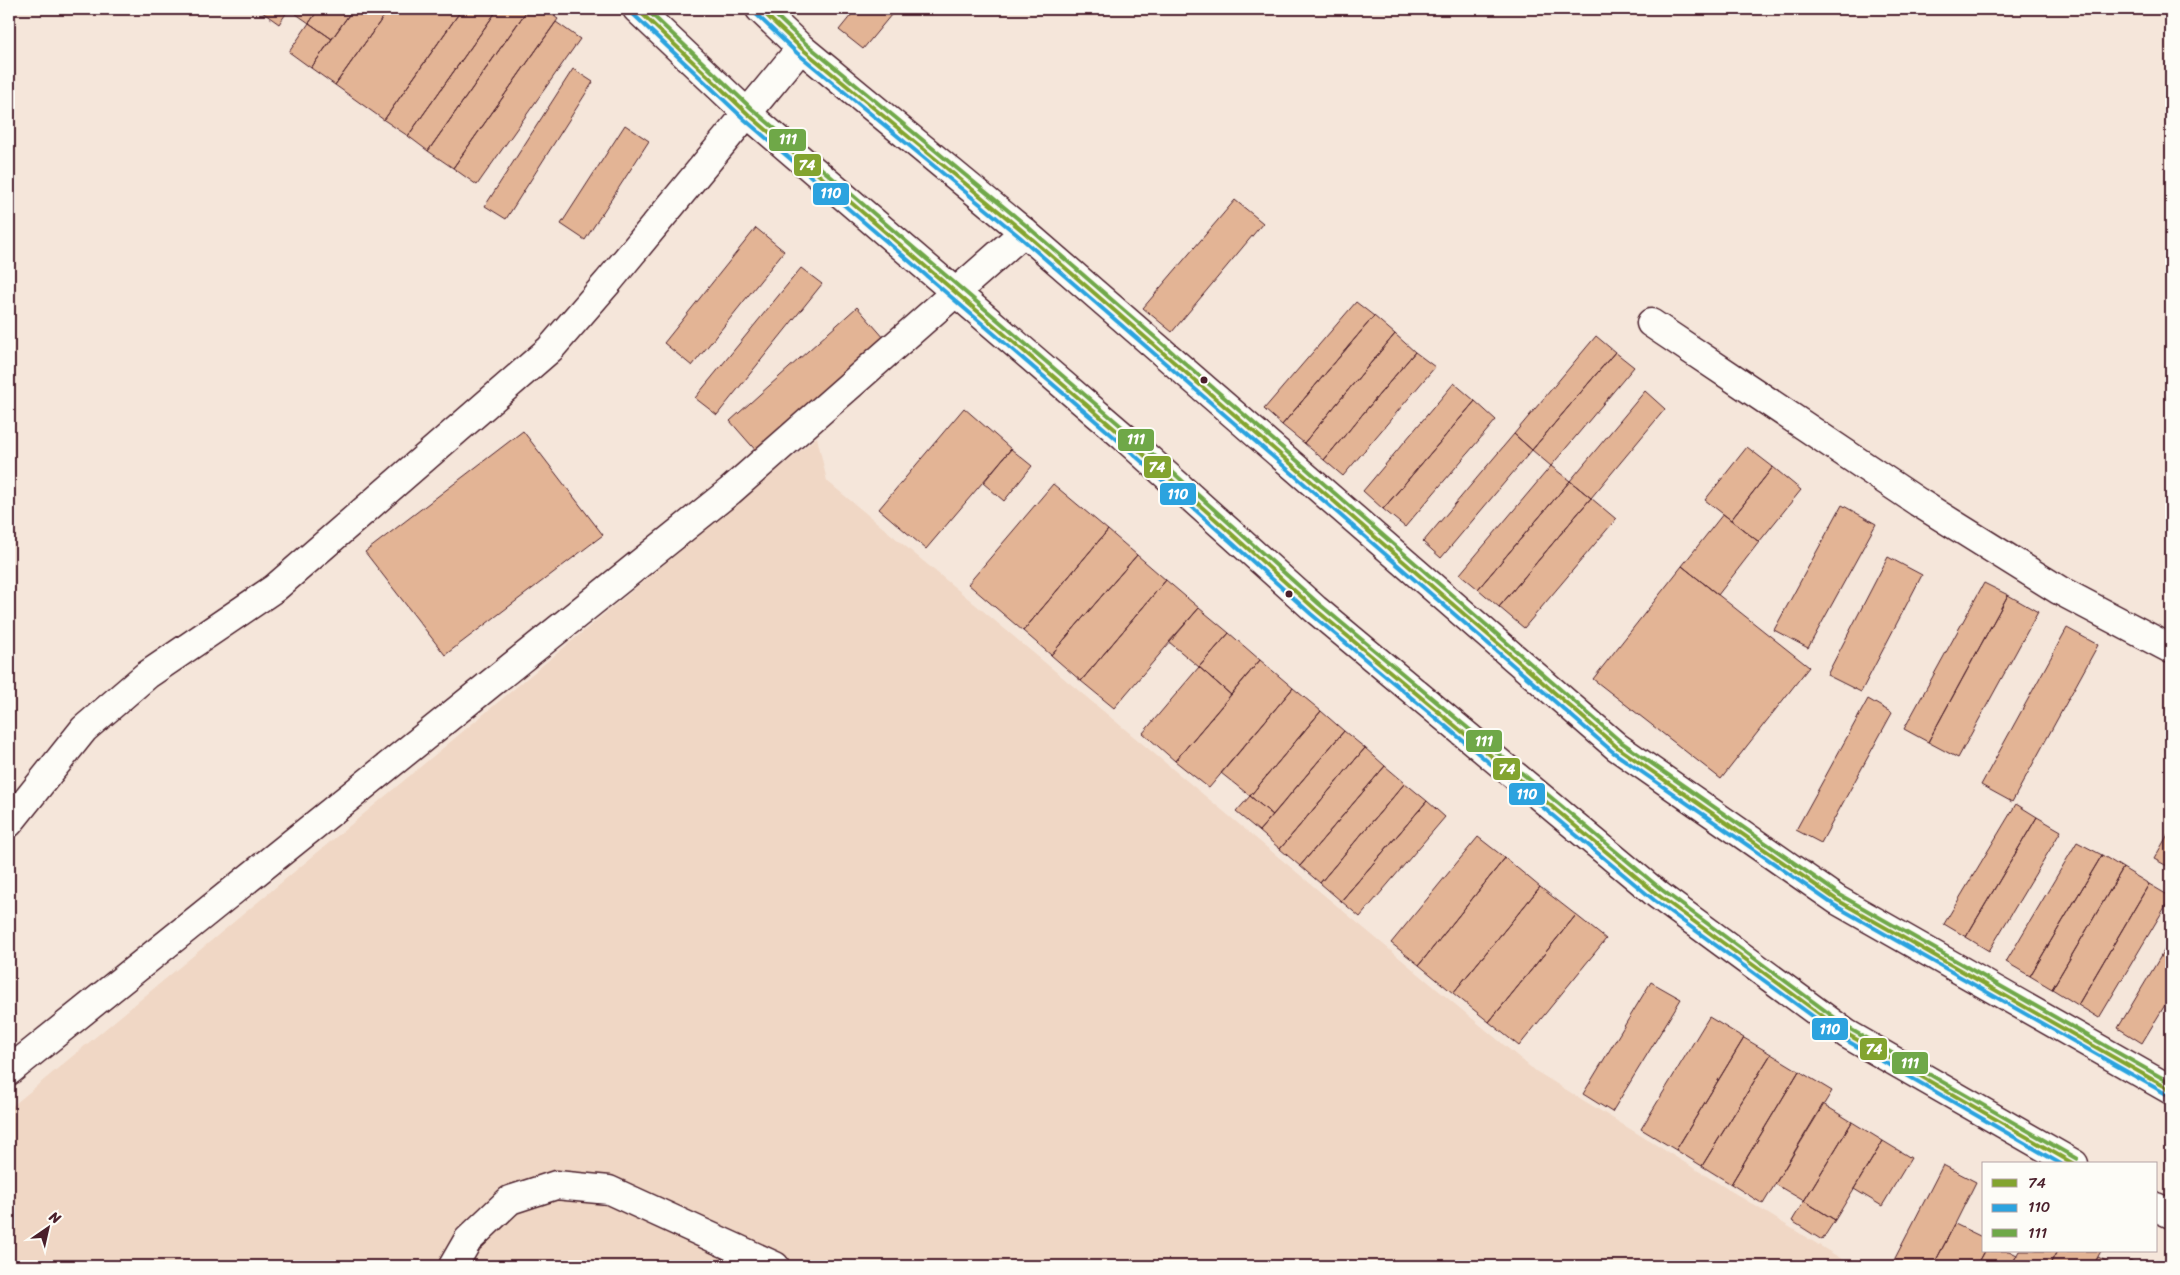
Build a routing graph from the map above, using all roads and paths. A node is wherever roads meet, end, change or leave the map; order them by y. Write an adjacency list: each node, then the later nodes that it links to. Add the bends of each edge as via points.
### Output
1 (637, 9): 4 (main road)
2 (760, 9): 3 (main road)
3 (801, 48): 4 (main road); 5 (main road)
4 (748, 114): 6 (main road); 9 (main road, via 550,349 276,588 147,675 84,729)
5 (1024, 232): 6 (main road); 11 (main road, via 1617,747 1837,900)
6 (956, 292): 10 (main road, via 730,492); 12 (main road, via 1124,437 1315,610 1658,895 1847,1034)
7 (1651, 323): 8 (main road, via 1943,518 2059,590)
8 (2171, 649)
9 (9, 823)
10 (9, 1071)
11 (2171, 1090)
12 (2071, 1162)
13 (2158, 1208): 14 (main road)
14 (2171, 1214)
15 (454, 1266): 16 (main road, via 468,1240 510,1200 556,1185 609,1190)
16 (775, 1266)

